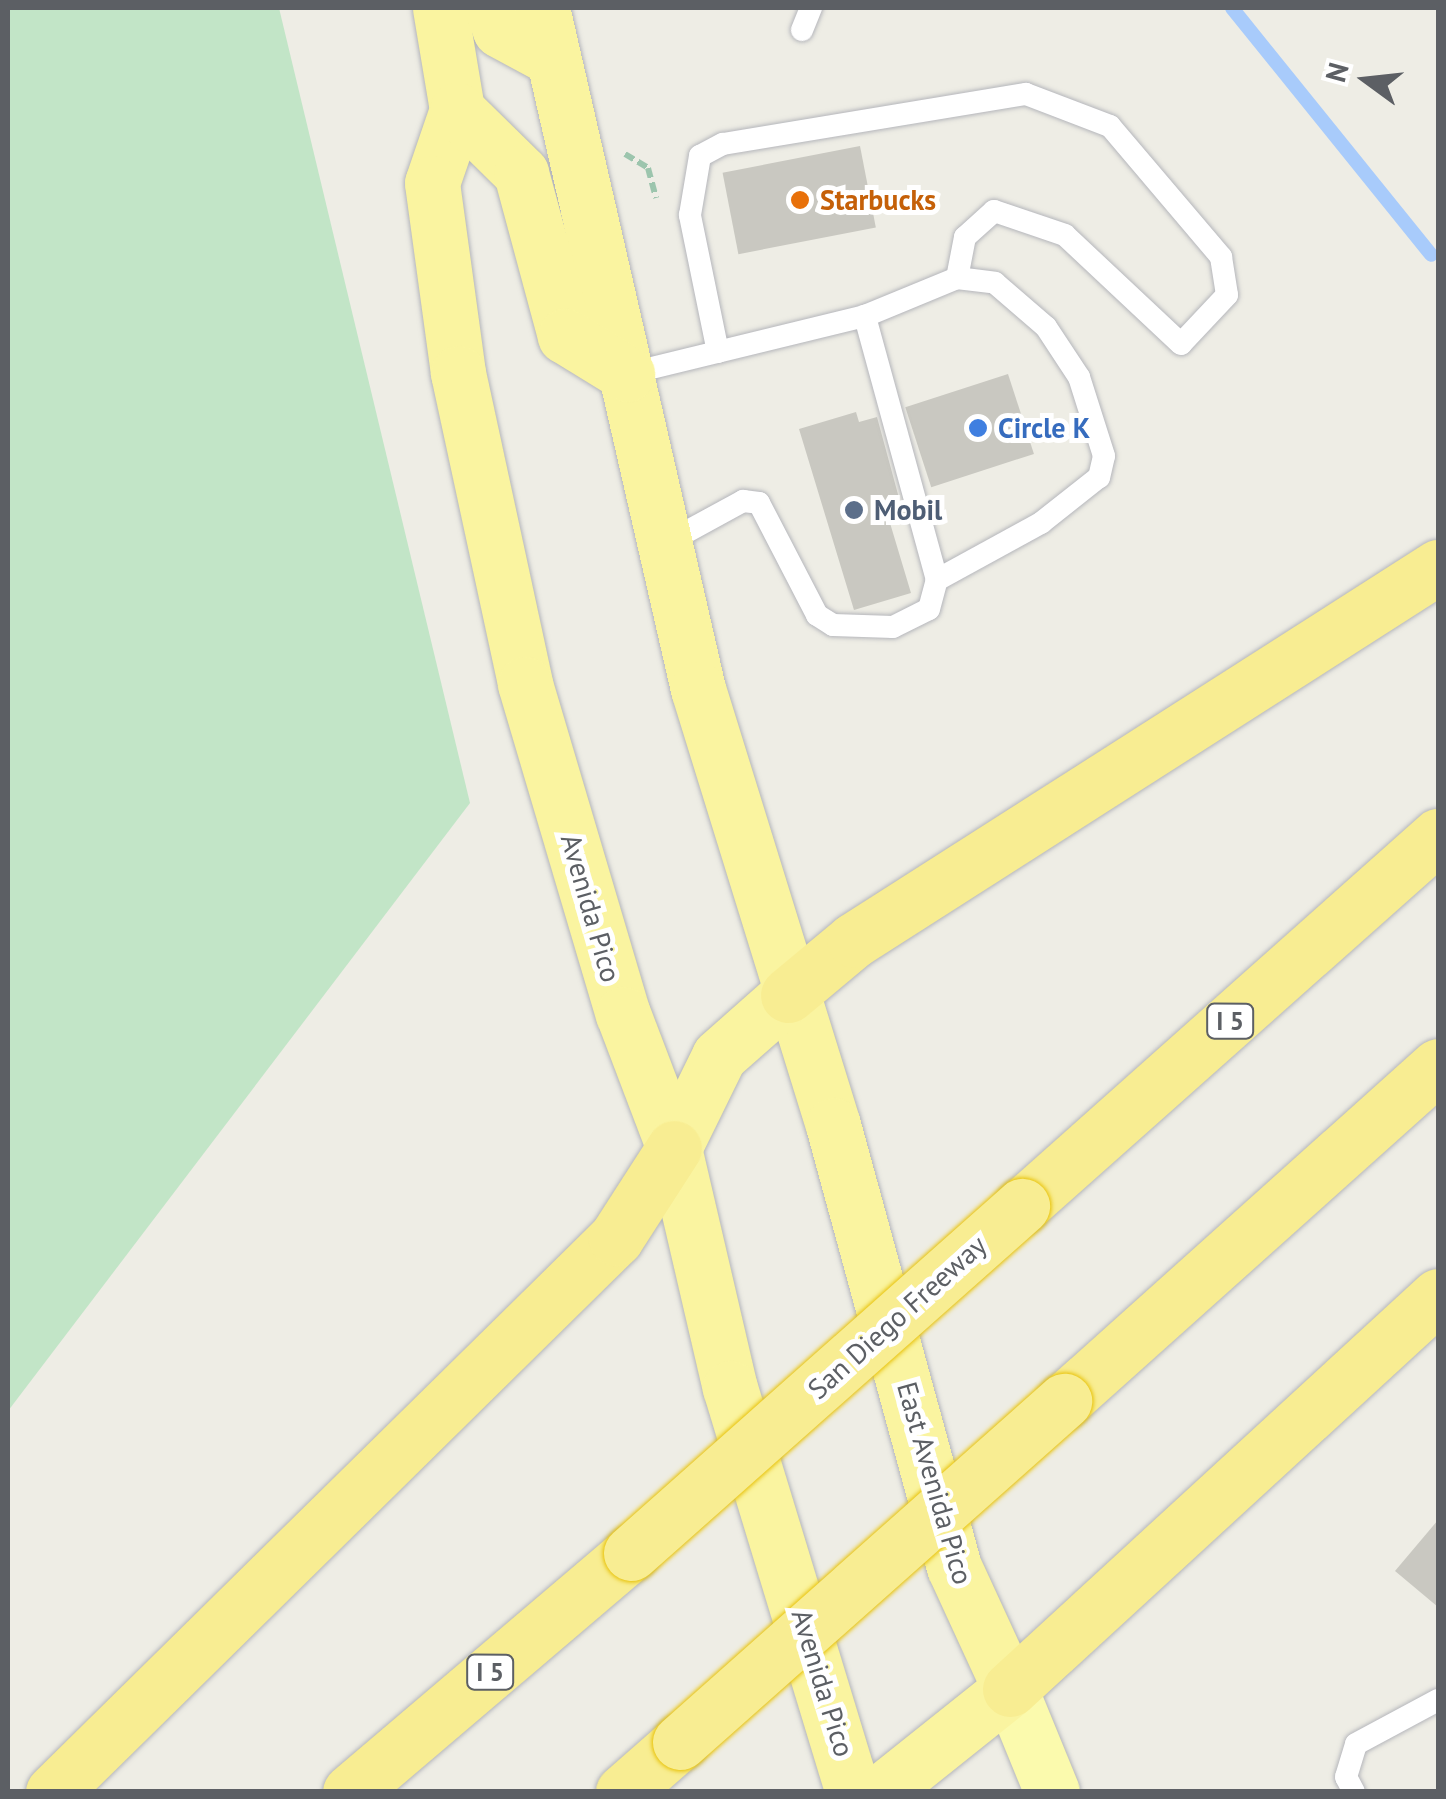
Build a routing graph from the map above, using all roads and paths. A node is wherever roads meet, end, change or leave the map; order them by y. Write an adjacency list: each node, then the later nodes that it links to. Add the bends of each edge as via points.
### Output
1 (440, 8): 6 (highway, Avenida Pico)
2 (492, 8): 5 (highway, via 500,30)
3 (811, 8): 4 (lane)
4 (802, 30)
5 (546, 32): 12 (highway)
6 (456, 110): 12 (highway, via 521,173 566,336); 19 (highway, Avenida Pico, via 432,183 458,373 525,684 623,1014)
7 (606, 148): 8 (path, via 648,168 658,209)
8 (690, 214): 9 (lane, via 700,156 723,144 1026,94 1110,126 1221,257 1226,295 1181,344 1066,236 994,211 965,237); 11 (lane)
9 (957, 278): 10 (lane); 15 (lane, via 995,283 1046,327 1079,377 1104,456 1099,477 1041,523)
10 (866, 316): 11 (lane); 15 (lane)
11 (718, 352): 12 (lane)
12 (627, 374): 13 (highway)
13 (666, 544): 15 (lane, via 743,501 759,503 817,615 854,631 893,627 929,609); 17 (highway)
14 (1438, 566): 17 (highway, via 854,940)
15 (938, 580)
16 (1438, 836): 24 (highway, San Diego Freeway / I 5, bridge, via 630,1553)
17 (788, 995): 19 (highway, via 719,1056); 21 (highway, East Avenida Pico, via 954,1566)
18 (1438, 1066): 25 (highway, bridge)
19 (674, 1148): 23 (highway, via 616,1238); 26 (highway, Avenida Pico, via 730,1388)
20 (1438, 1296): 21 (highway)
21 (1010, 1689): 27 (highway); 28 (main road, East Avenida Pico)
22 (1438, 1700): 29 (lane, via 1356,1744 1346,1778)
23 (53, 1792)
24 (350, 1792)
25 (623, 1792)
26 (853, 1792)
27 (881, 1792)
28 (1052, 1792)
29 (1354, 1792)

